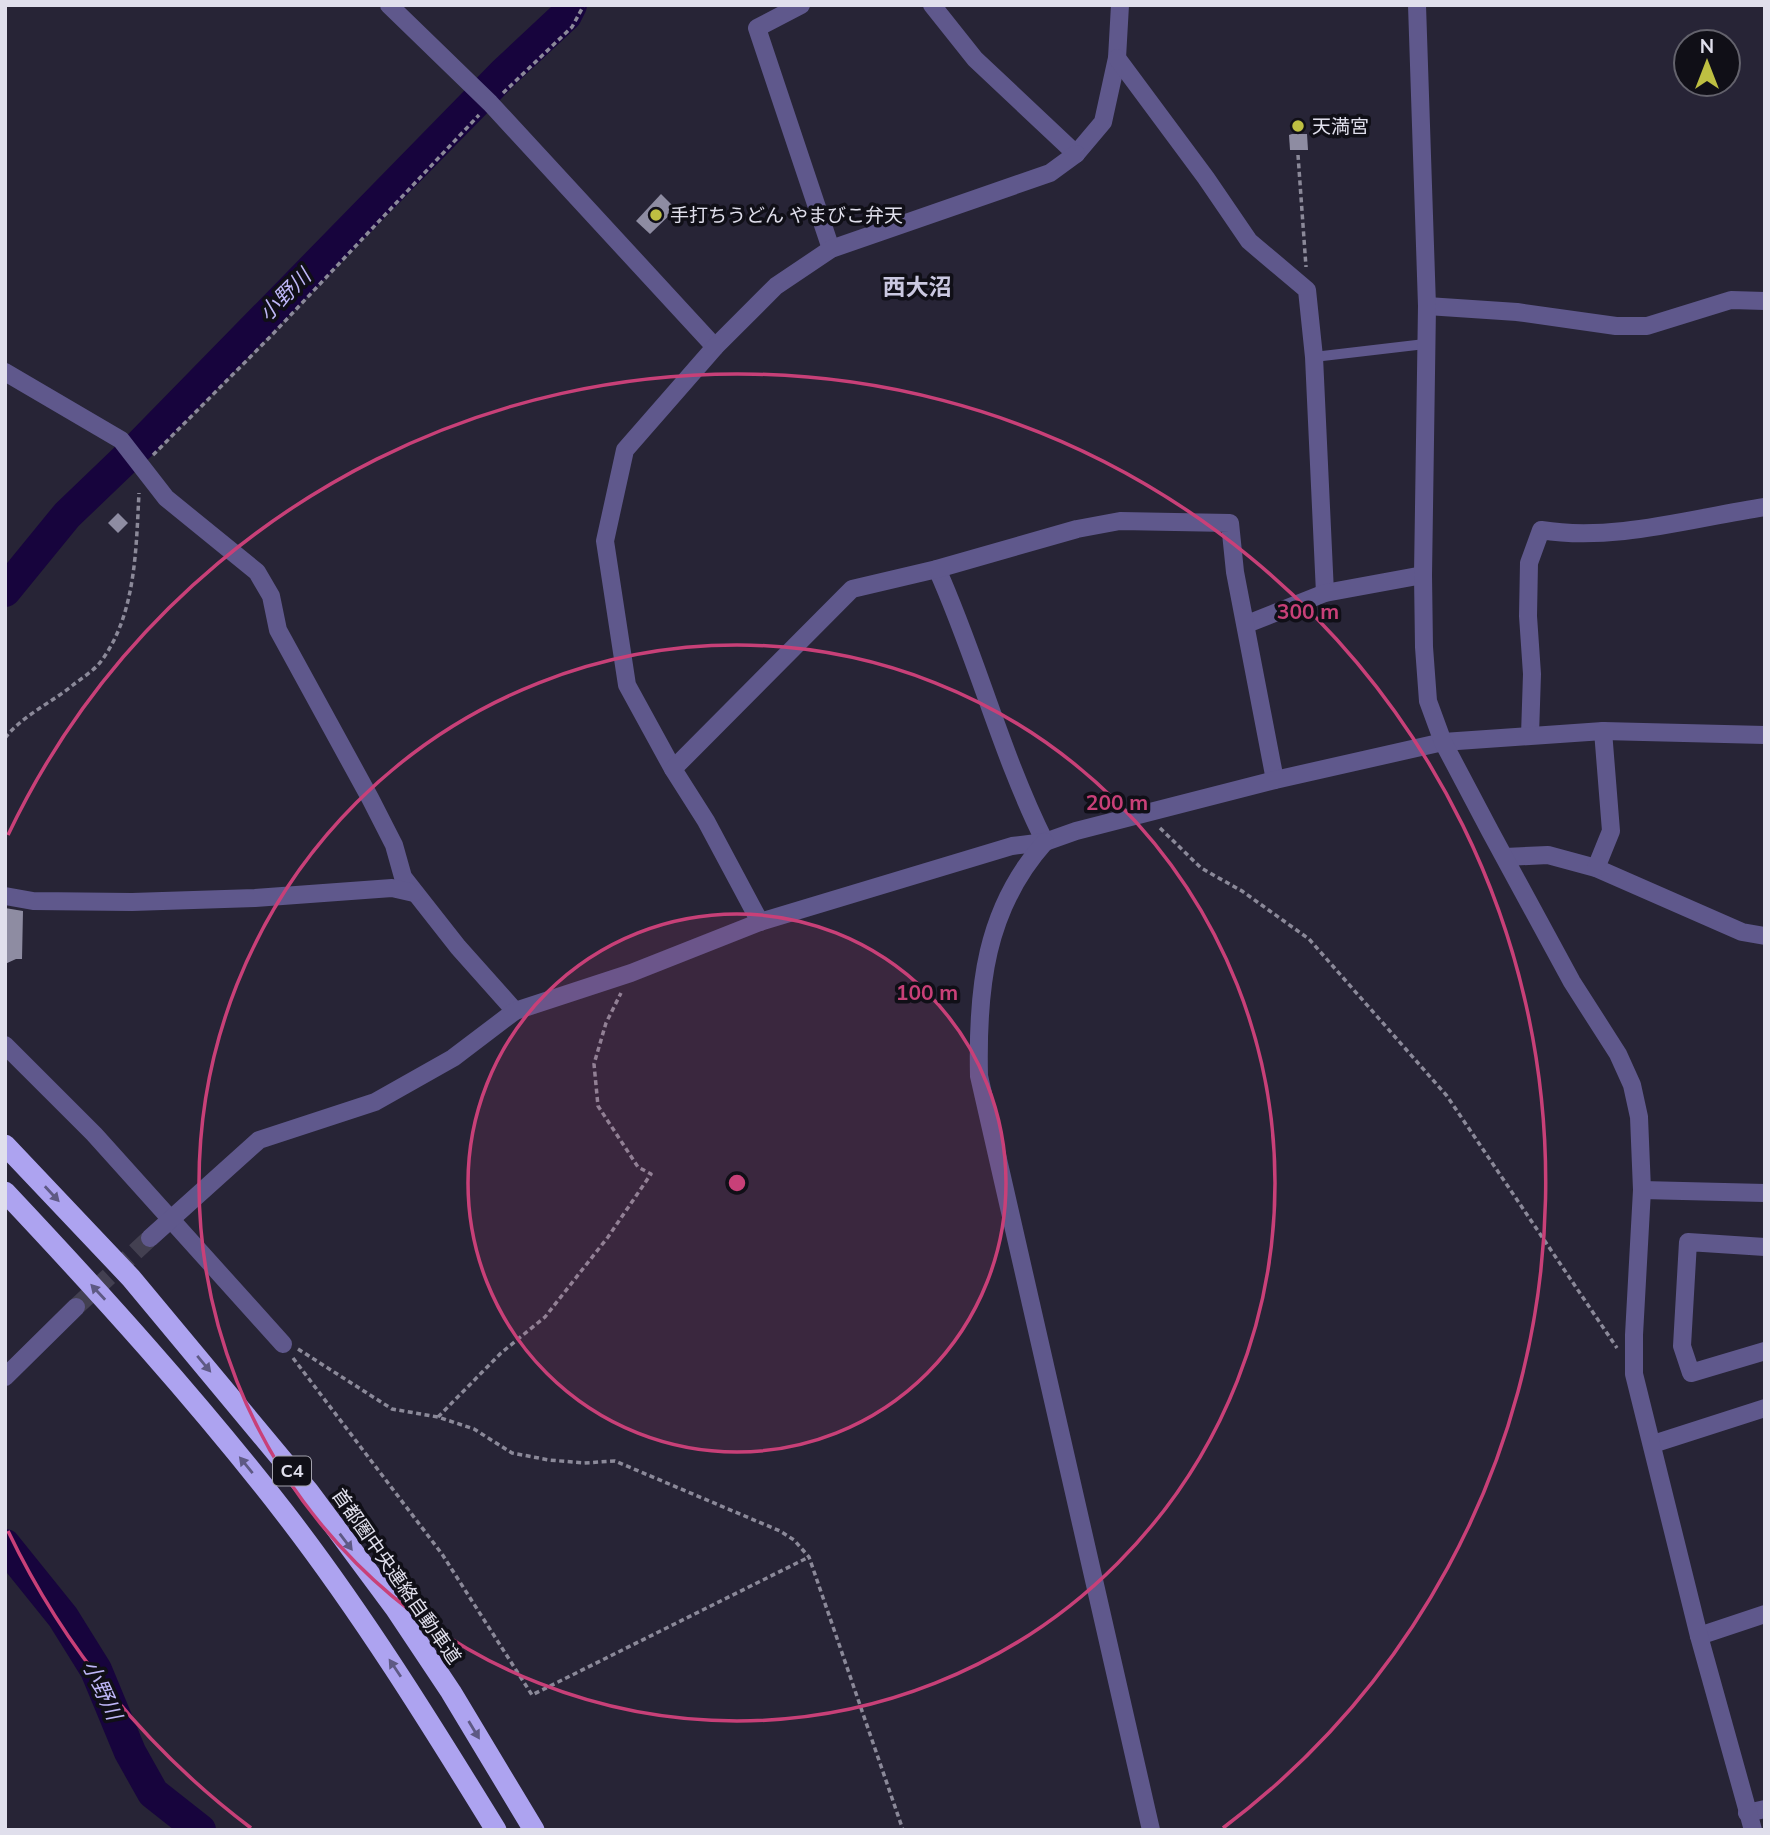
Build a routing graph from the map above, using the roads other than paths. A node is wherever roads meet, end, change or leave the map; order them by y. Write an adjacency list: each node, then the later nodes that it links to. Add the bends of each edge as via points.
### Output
1 (389, 5): 12 (street, via 490,103)
2 (801, 5): 8 (street, via 757,28)
3 (932, 5): 7 (street, via 975,60)
4 (1120, 5): 6 (street)
5 (1417, 5): 10 (street)
6 (1117, 58): 7 (street, via 1103,122); 13 (street, via 1249,241 1307,290)
7 (1076, 153): 8 (street, via 1050,173)
8 (831, 249): 12 (street, via 776,286)
9 (1765, 301): 10 (street, via 1731,300 1647,326)
10 (1427, 306): 11 (street)
11 (1425, 344): 13 (lane); 17 (street)
12 (715, 347): 24 (street, via 625,450 606,541 627,685)
13 (1314, 357): 18 (street)
14 (5, 372): 29 (street, via 121,440 166,498 257,572 271,596 288,651 370,798)
15 (1765, 507): 21 (street, via 1623,530 1569,535 1541,530 1529,563)
16 (937, 569): 19 (street, via 1120,521 1230,523); 24 (street, via 852,589); 26 (street, via 992,718)
17 (1423, 575): 18 (street); 23 (street, via 1428,701)
18 (1325, 593): 19 (street)
19 (1247, 624): 25 (street)
20 (1603, 731): 21 (street); 22 (street); 28 (street, via 1611,831)
21 (1530, 735): 23 (street)
22 (1765, 735)
23 (1443, 742): 25 (street); 27 (street)
24 (673, 769): 31 (street)
25 (1275, 780): 26 (street)
26 (1045, 842): 31 (street, via 1012,846); 54 (street, via 1007,894 985,966 978,1019 979,1076)
27 (1505, 857): 28 (street, via 1548,855); 36 (street, via 1632,1085 1639,1117)
28 (1596, 868): 32 (street, via 1742,932)
29 (414, 893): 30 (street, via 391,888 132,902 33,901); 33 (street)
30 (5, 896)
31 (760, 922): 33 (street, via 631,973)
32 (1765, 936)
33 (515, 1011): 39 (street, via 453,1058 375,1102 259,1140)
34 (5, 1045): 39 (street)
35 (5, 1145): 53 (highway, 首都圏中央連絡自動車道 / C4, one-way to 53, via 131,1278 309,1492 451,1692)
36 (1642, 1190): 38 (street); 47 (street, via 1634,1374)
37 (5, 1192): 52 (highway, C4, one-way to 37, via 424,1711 284,1512 191,1396)
38 (1765, 1194)
39 (171, 1218): 40 (street); 43 (street)
40 (150, 1238)
41 (1765, 1247): 44 (street, via 1689,1242 1682,1346 1691,1373)
42 (76, 1307): 45 (street)
43 (283, 1344)
44 (1765, 1350)
45 (5, 1377)
46 (1765, 1408): 47 (street)
47 (1653, 1444): 49 (street)
48 (1765, 1614): 49 (street)
49 (1699, 1636): 51 (street)
50 (1765, 1809): 51 (street)
51 (1750, 1822)
52 (496, 1830)
53 (534, 1830)
54 (1150, 1830)

